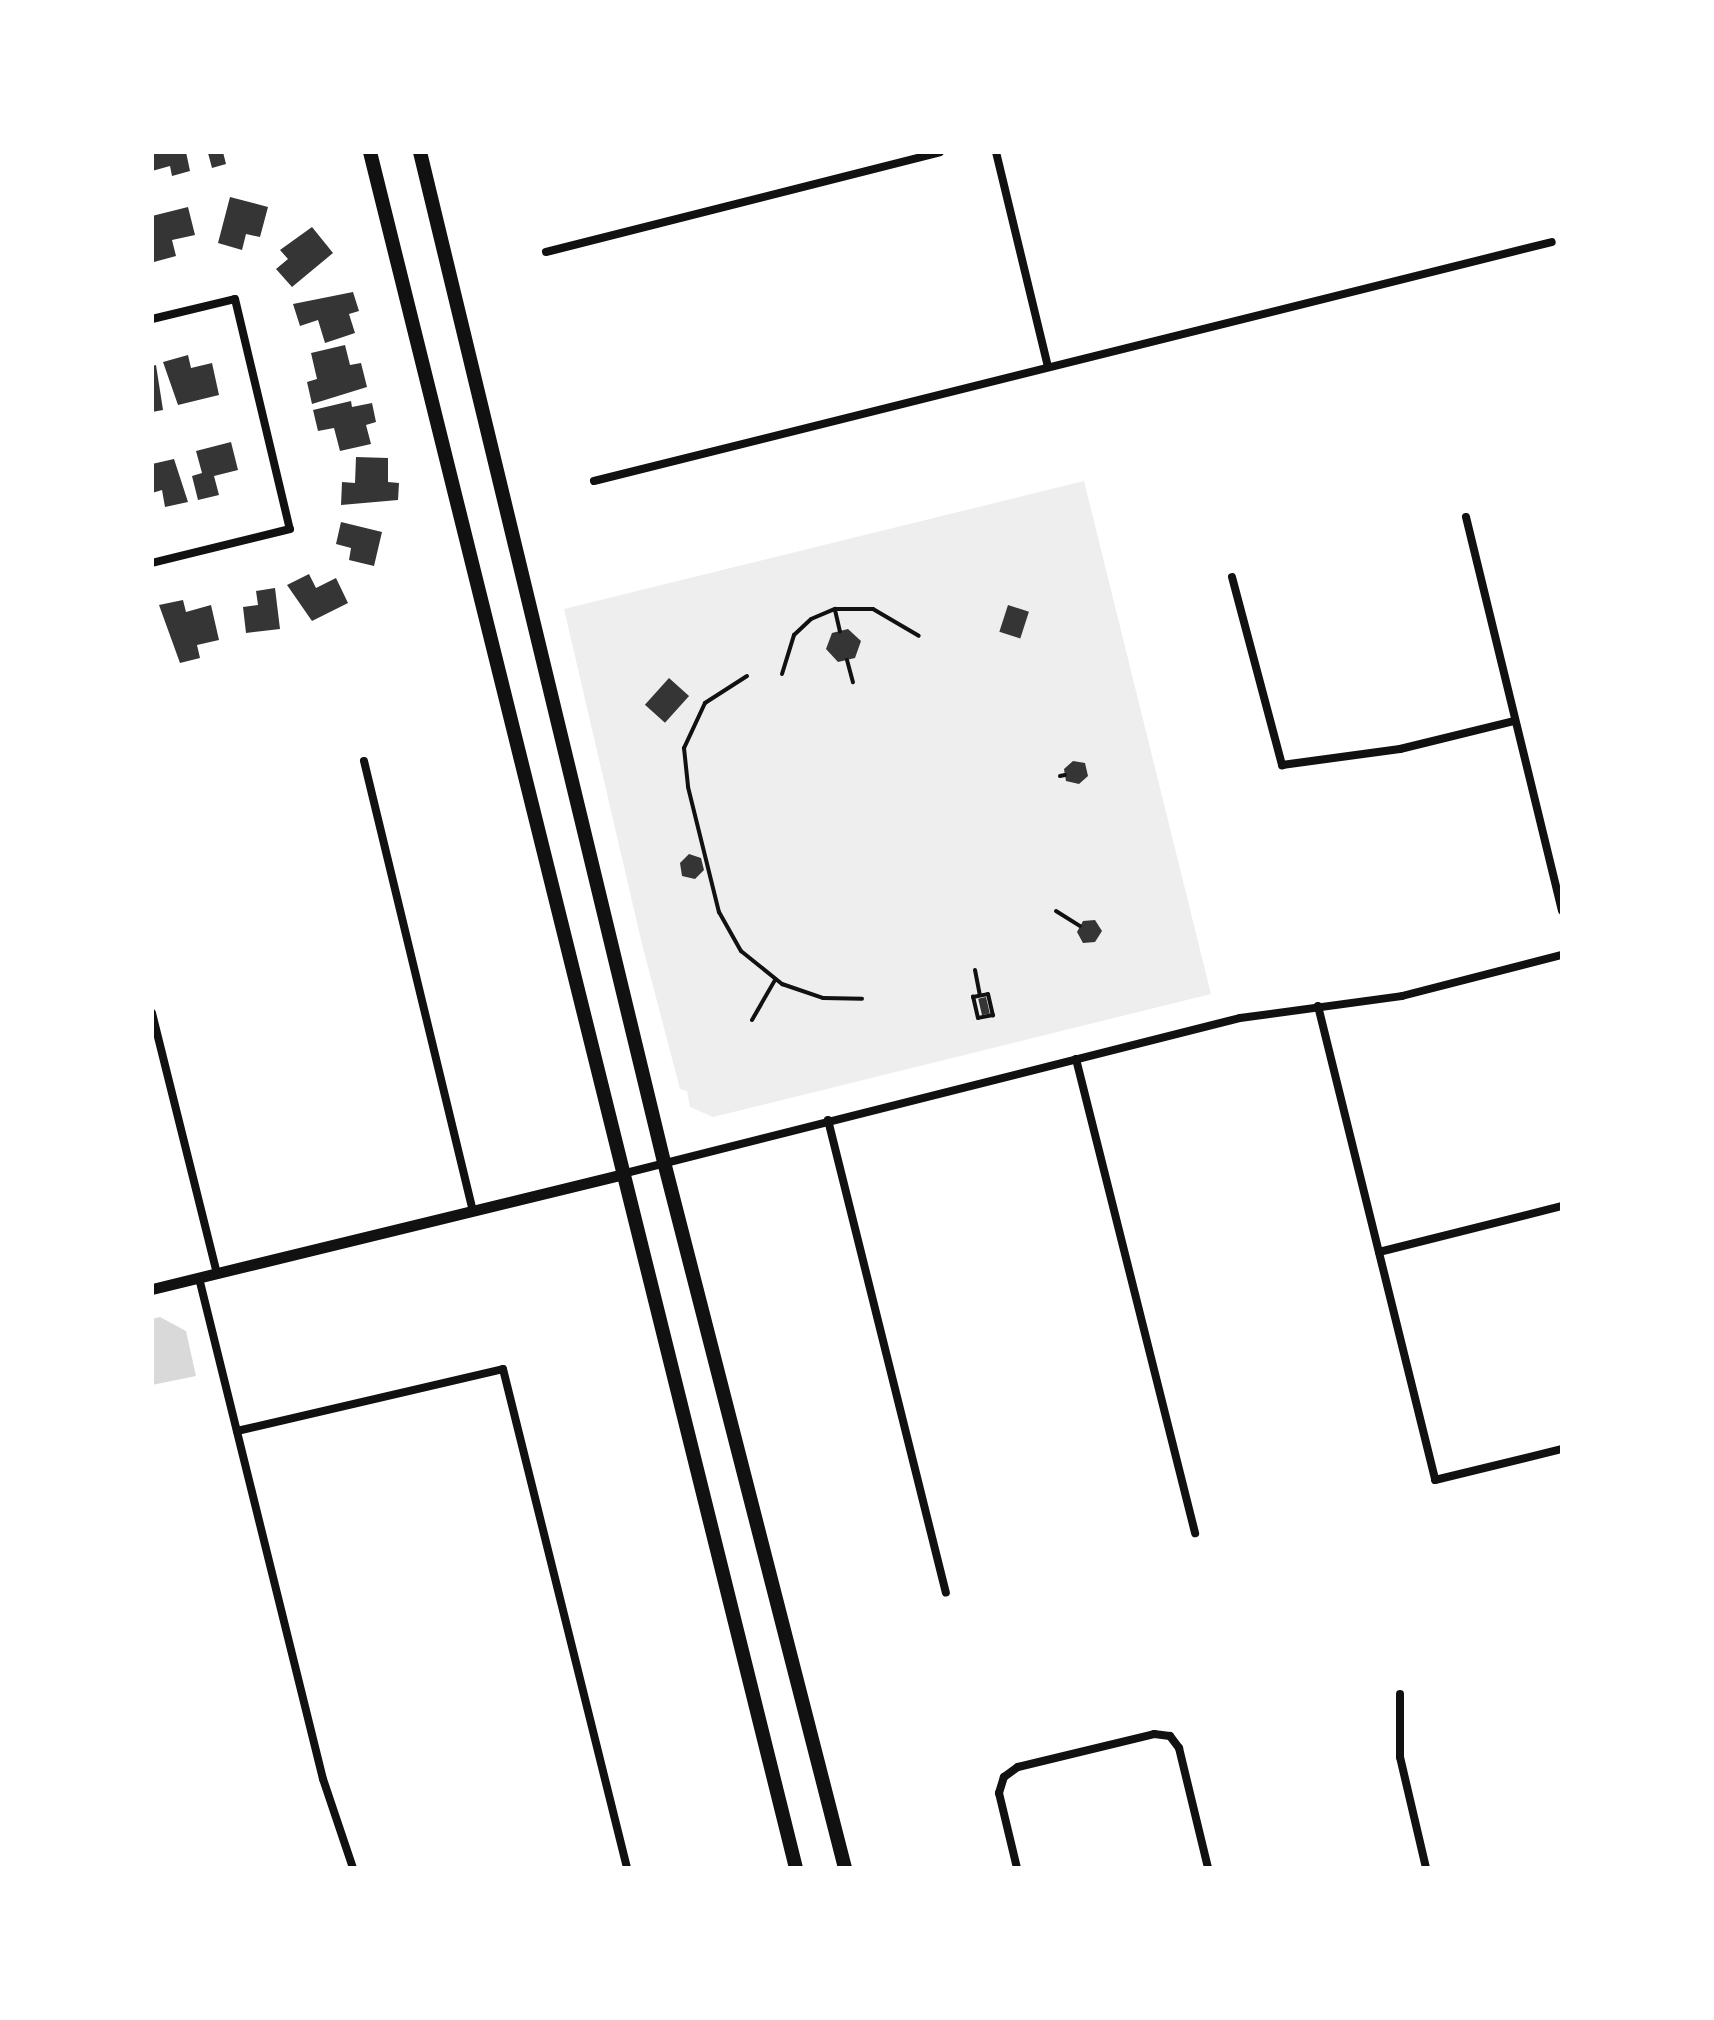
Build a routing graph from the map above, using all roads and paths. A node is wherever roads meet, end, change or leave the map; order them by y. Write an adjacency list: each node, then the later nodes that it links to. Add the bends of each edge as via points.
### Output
1 (370, 152): 37 (main road)
2 (420, 152): 36 (main road)
3 (940, 152): 6 (street)
4 (996, 152): 8 (street)
5 (1552, 242): 8 (street)
6 (546, 252)
7 (152, 319): 11 (street, via 235,299 290,529)
8 (1048, 367): 9 (street)
9 (594, 481)
10 (1466, 517): 20 (street)
11 (152, 563)
12 (1232, 577): 20 (street, via 1282,765 1400,749)
13 (835, 609): 14 (path); 15 (path, via 873,609); 17 (path, via 811,619 794,635)
14 (840, 631)
15 (919, 636)
16 (847, 660): 19 (path)
17 (782, 674)
18 (747, 676): 27 (path, via 705,703 684,748 705,864 728,931 741,951)
19 (853, 682)
20 (1514, 721): 22 (street)
21 (364, 761): 39 (street)
22 (1562, 910)
23 (1056, 911): 24 (path)
24 (1080, 926)
25 (1562, 955): 30 (street, via 1402,996)
26 (975, 970): 28 (path)
27 (775, 980): 29 (path, via 805,994); 32 (path)
28 (980, 996): 28 (path, via 988,994 993,1015 978,1018 973,997)
29 (862, 999)
30 (1318, 1006): 34 (street, via 1240,1018); 40 (street)
31 (152, 1013): 33 (street)
32 (752, 1020)
33 (154, 1029): 41 (street)
34 (1076, 1059): 35 (street); 46 (street)
35 (828, 1120): 36 (street); 47 (street)
36 (664, 1162): 37 (street); 52 (main road)
37 (622, 1174): 39 (street); 51 (main road)
38 (1562, 1206): 40 (street)
39 (473, 1211): 41 (street)
40 (1379, 1252): 45 (street, via 1435,1480)
41 (217, 1274): 42 (street)
42 (199, 1278): 43 (street); 44 (street)
43 (152, 1289)
44 (237, 1431): 49 (street, via 323,1779); 50 (street, via 503,1369)
45 (1562, 1449)
46 (1195, 1533)
47 (946, 1592)
48 (1400, 1694): 55 (street, via 1400,1757)
49 (353, 1868)
50 (627, 1868)
51 (796, 1868)
52 (845, 1868)
53 (1017, 1868): 54 (street, via 999,1793 1004,1777 1018,1767 1154,1734 1170,1736 1179,1748)
54 (1208, 1868)
55 (1426, 1868)

